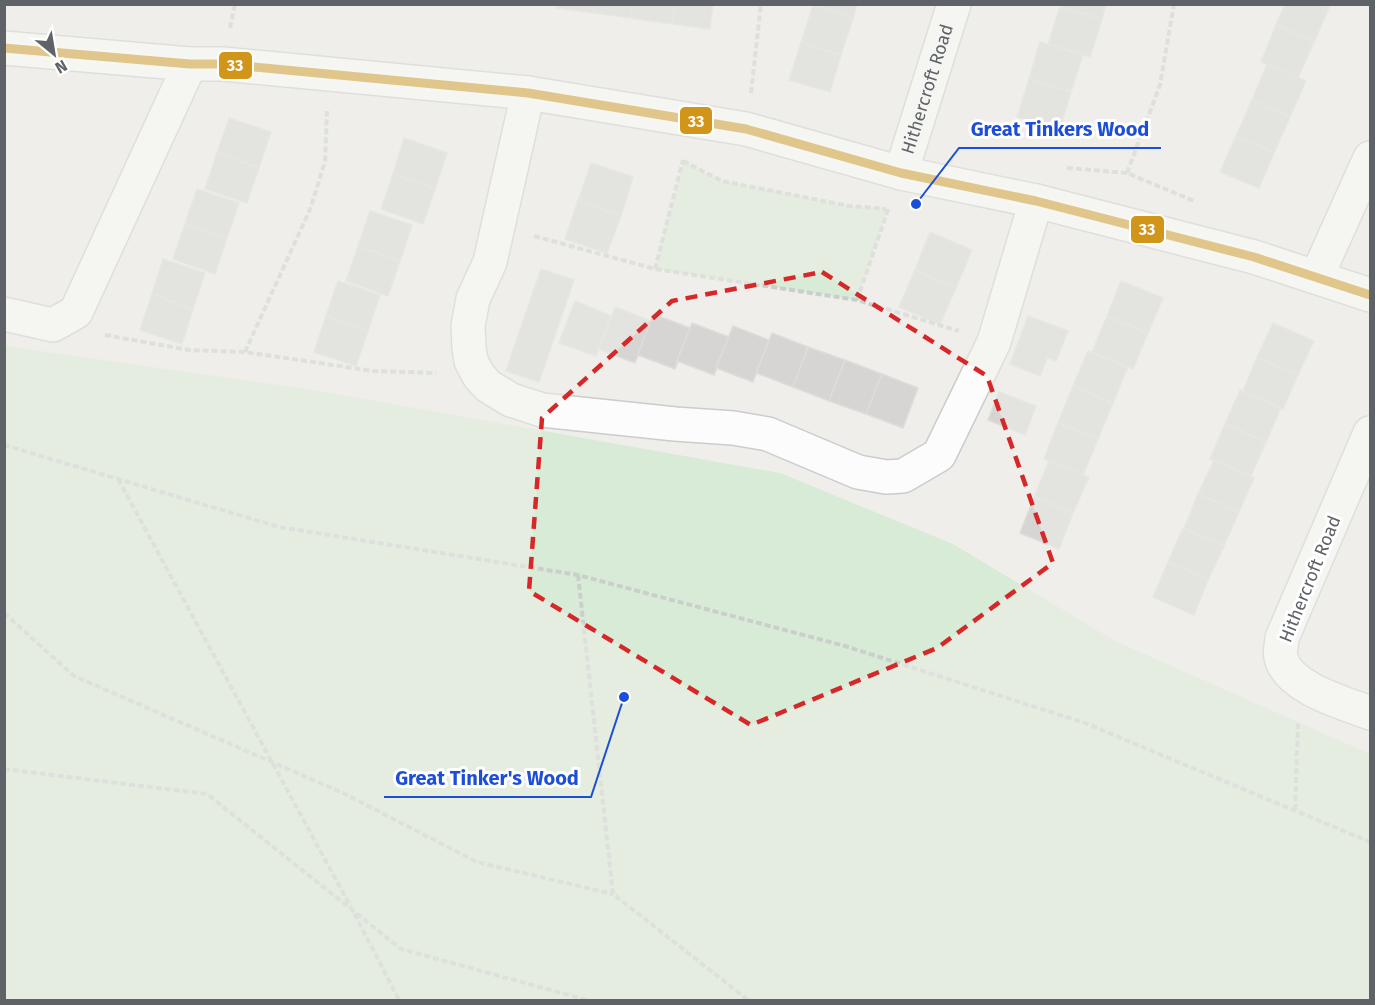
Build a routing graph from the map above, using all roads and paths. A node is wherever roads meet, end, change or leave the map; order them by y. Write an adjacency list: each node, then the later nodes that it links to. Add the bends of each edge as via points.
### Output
1 (761, 4): 9 (path)
2 (954, 4): 12 (street, Hithercroft Road)
3 (1174, 4): 13 (path, via 1160,85)
4 (4, 48): 5 (street, Hithercroft Road)
5 (190, 64): 6 (street, Hithercroft Road); 23 (street, via 76,312)
6 (328, 74): 7 (street, Hithercroft Road); 25 (path, via 325,160 311,207)
7 (528, 93): 8 (street, Hithercroft Road); 17 (street)
8 (694, 121): 9 (street, Hithercroft Road); 11 (path)
9 (746, 129): 12 (street, Hithercroft Road)
10 (1371, 158): 19 (street)
11 (683, 161): 15 (path, via 722,181 849,206); 18 (path)
12 (901, 172): 14 (street, Hithercroft Road); 15 (path)
13 (1127, 173)
14 (1036, 201): 19 (street, Hithercroft Road); 24 (street)
15 (888, 209): 16 (path); 21 (path)
16 (894, 209)
17 (498, 226): 18 (path); 26 (street, via 468,326 471,362)
18 (655, 269): 21 (path)
19 (1317, 276): 20 (street, Hithercroft Road)
20 (1371, 295)
21 (857, 300): 24 (path)
22 (4, 314): 23 (street)
23 (52, 325): 25 (path, via 189,350)
24 (994, 342): 26 (street, via 939,455 903,476 858,472 768,434 542,410 511,400)
25 (245, 352): 26 (path, via 373,371)
26 (479, 376)
27 (1371, 433): 32 (street, Hithercroft Road, via 1282,638 1281,657)
28 (4, 445): 29 (path)
29 (118, 479): 30 (path, via 279,527); 34 (path)
30 (578, 575): 36 (path, via 844,646 1085,723); 38 (path)
31 (4, 613): 34 (path, via 74,676)
32 (1299, 681): 33 (street, Hithercroft Road, via 1307,688); 36 (path)
33 (1371, 713)
34 (272, 762): 38 (path, via 343,793 477,862); 39 (path)
35 (4, 768): 39 (path, via 207,794)
36 (1295, 810): 37 (path)
37 (1371, 842)
38 (613, 894): 42 (path)
39 (353, 911): 40 (path); 41 (path, via 400,949)
40 (399, 1000)
41 (586, 1000)
42 (748, 1000)

